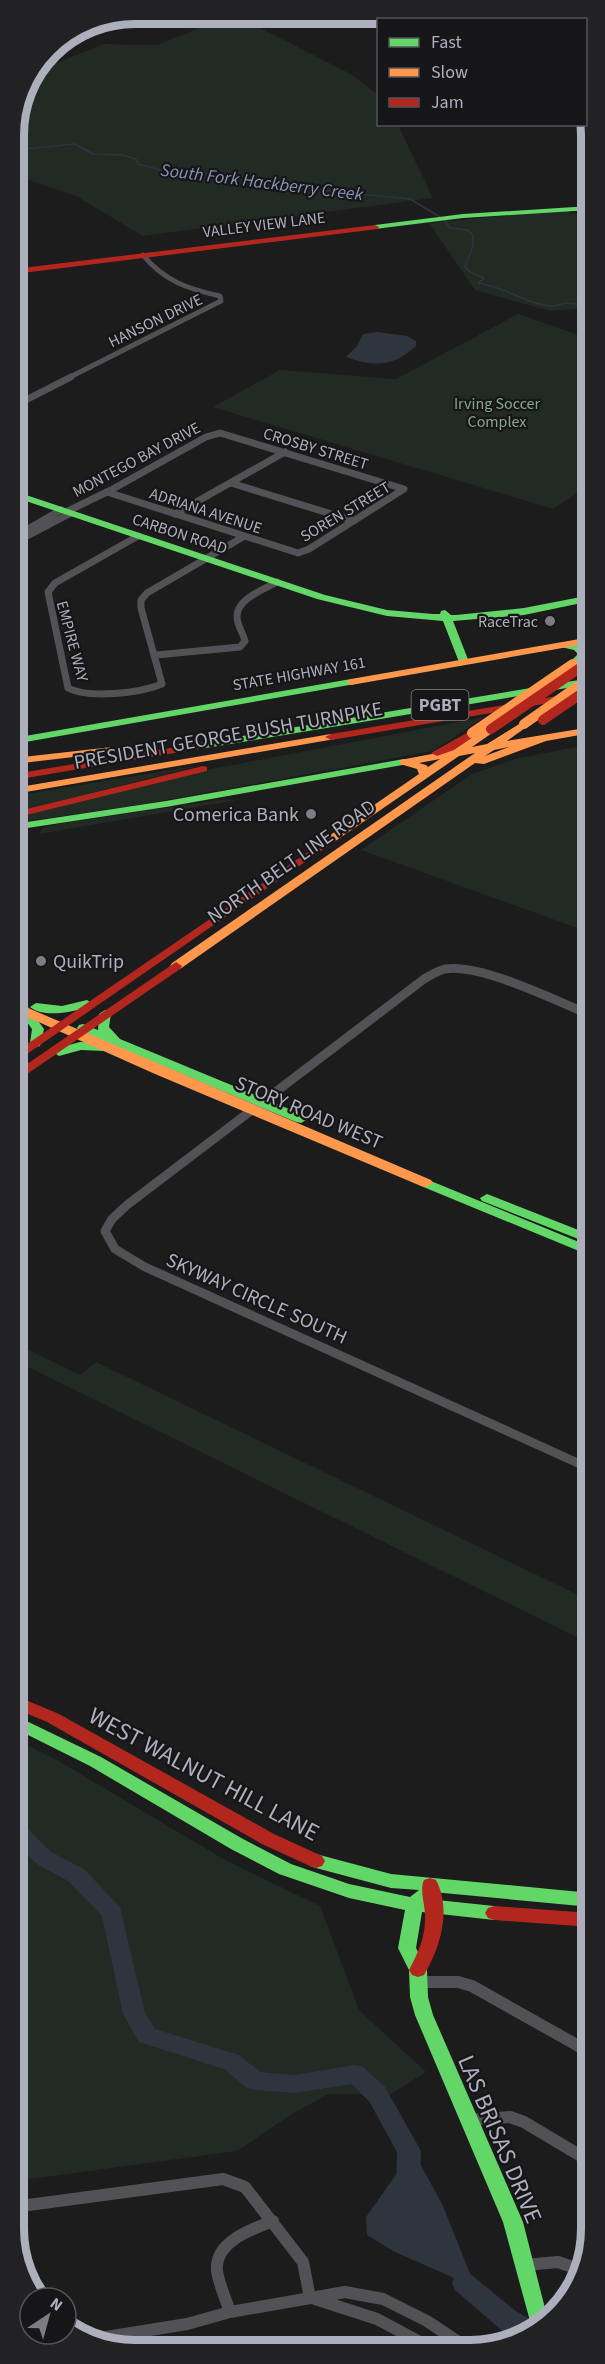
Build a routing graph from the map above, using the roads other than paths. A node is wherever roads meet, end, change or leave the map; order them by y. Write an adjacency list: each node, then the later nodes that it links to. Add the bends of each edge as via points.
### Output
1 (581, 209): 2 (main road, VALLEY VIEW LANE, via 471,215)
2 (143, 255): 3 (main road, VALLEY VIEW LANE); 4 (street, HANSON DRIVE, via 162,278 220,296 221,301)
3 (24, 271)
4 (24, 401)
5 (220, 433): 6 (street, CROSBY STREET); 9 (street, MONTEGO BAY DRIVE)
6 (285, 452): 7 (street); 8 (street, CROSBY STREET)
7 (231, 483): 12 (street); 13 (street)
8 (404, 489): 13 (street, SOREN STREET)
9 (107, 492): 11 (street, MONTEGO BAY DRIVE); 12 (street, ADRIANA AVENUE)
10 (24, 497): 11 (main road, CARBON ROAD)
11 (66, 512): 14 (street, MONTEGO BAY DRIVE); 15 (main road, CARBON ROAD); 16 (street, MONTEGO BAY DRIVE)
12 (175, 514): 17 (street, ADRIANA AVENUE)
13 (354, 521): 18 (street, SOREN STREET)
14 (24, 532)
15 (138, 536): 19 (main road, CARBON ROAD); 28 (street, EMPIRE WAY, via 55,583 48,592 68,688 76,693 158,686 163,681)
16 (24, 537)
17 (243, 537): 18 (street, ADRIANA AVENUE); 19 (street)
18 (298, 553)
19 (206, 559): 20 (main road, CARBON ROAD); 28 (street, via 141,600)
20 (277, 582): 24 (main road, CARBON ROAD, via 371,610); 28 (street, via 238,610 245,641 240,647)
21 (581, 595): 23 (main road, CARBON ROAD)
22 (581, 599): 23 (main road, CARBON ROAD)
23 (566, 601): 24 (main road, CARBON ROAD, via 503,616)
24 (445, 615): 30 (main road)
25 (581, 642): 26 (main road, STATE HIGHWAY 161)
26 (564, 645): 27 (main road, bridge); 30 (main road, STATE HIGHWAY 161)
27 (581, 650)
28 (156, 655)
29 (581, 658): 45 (main road, bridge, via 447,749)
30 (464, 662): 40 (main road, STATE HIGHWAY 161)
31 (581, 667): 43 (main road, NORTH BELT LINE ROAD, bridge)
32 (581, 681): 36 (main road, PRESIDENT GEORGE BUSH TURNPIKE / PGBT)
33 (581, 686): 42 (main road, NORTH BELT LINE ROAD, bridge)
34 (581, 694): 38 (main road, bridge, via 543,720 542,730)
35 (581, 695): 41 (main road, PRESIDENT GEORGE BUSH TURNPIKE / PGBT)
36 (289, 730): 44 (main road); 46 (main road, PRESIDENT GEORGE BUSH TURNPIKE / PGBT)
37 (581, 732): 38 (main road)
38 (559, 735): 39 (main road)
39 (544, 738): 42 (main road); 48 (main road)
40 (24, 739)
41 (310, 741): 49 (main road, PRESIDENT GEORGE BUSH TURNPIKE / PGBT); 50 (main road)
42 (488, 749): 43 (main road); 48 (main road, NORTH BELT LINE ROAD)
43 (455, 754): 45 (main road); 47 (main road, NORTH BELT LINE ROAD)
44 (24, 760)
45 (409, 762): 47 (main road, via 422,767); 51 (main road)
46 (24, 775)
47 (425, 775): 52 (main road, NORTH BELT LINE ROAD)
48 (445, 779): 53 (main road, NORTH BELT LINE ROAD)
49 (24, 789)
50 (24, 812)
51 (24, 825)
52 (336, 836): 53 (main road); 54 (main road, NORTH BELT LINE ROAD)
53 (353, 842): 57 (main road, NORTH BELT LINE ROAD)
54 (103, 997): 55 (main road, via 62,1010); 58 (main road, NORTH BELT LINE ROAD)
55 (25, 1008): 58 (main road, STORY ROAD WEST); 60 (main road, via 39,1029)
56 (581, 1011): 65 (street, via 482,974 440,970)
57 (105, 1014): 59 (main road, NORTH BELT LINE ROAD); 61 (main road, via 103,1028)
58 (64, 1024): 59 (main road, STORY ROAD WEST); 60 (main road, NORTH BELT LINE ROAD)
59 (80, 1032): 61 (main road, STORY ROAD WEST); 63 (main road, NORTH BELT LINE ROAD)
60 (36, 1043): 62 (main road, NORTH BELT LINE ROAD)
61 (109, 1044): 63 (main road); 65 (main road, STORY ROAD WEST)
62 (24, 1052)
63 (48, 1054): 64 (main road, NORTH BELT LINE ROAD)
64 (24, 1072)
65 (258, 1106): 66 (main road, STORY ROAD WEST); 67 (main road, STORY ROAD WEST); 68 (street, SKYWAY CIRCLE SOUTH, via 116,1214 105,1231 110,1244 145,1267)
66 (581, 1236)
67 (581, 1247)
68 (581, 1465)
69 (24, 1705): 71 (main road, WEST WALNUT HILL LANE, via 313,1860 391,1881)
70 (24, 1726): 73 (main road, WEST WALNUT HILL LANE, via 65,1745 258,1856 311,1880)
71 (430, 1885): 72 (main road, WEST WALNUT HILL LANE); 73 (main road); 74 (main road)
72 (581, 1899)
73 (414, 1903): 74 (main road, WEST WALNUT HILL LANE); 76 (main road, LAS BRISAS DRIVE, via 407,1948)
74 (436, 1907): 75 (main road, WEST WALNUT HILL LANE); 76 (main road, via 429,1953)
75 (581, 1919)
76 (417, 1976): 77 (street, via 472,1986); 78 (main road, LAS BRISAS DRIVE, via 424,2015)
77 (581, 2047)
78 (468, 2120): 79 (street, via 510,2117); 82 (main road, LAS BRISAS DRIVE, via 513,2222)
79 (581, 2156)
80 (24, 2206): 81 (street, via 223,2179 244,2187)
81 (273, 2221): 84 (street, via 303,2262); 85 (street, via 236,2238 221,2252 217,2269)
82 (525, 2265): 83 (street, via 558,2262); 86 (main road, LAS BRISAS DRIVE)
83 (574, 2268)
84 (310, 2298): 85 (street); 88 (street, via 391,2324); 89 (street, via 345,2292 383,2299)
85 (230, 2312): 87 (street, via 187,2324)
86 (538, 2316)
87 (109, 2337)
88 (418, 2340)
89 (456, 2340)

